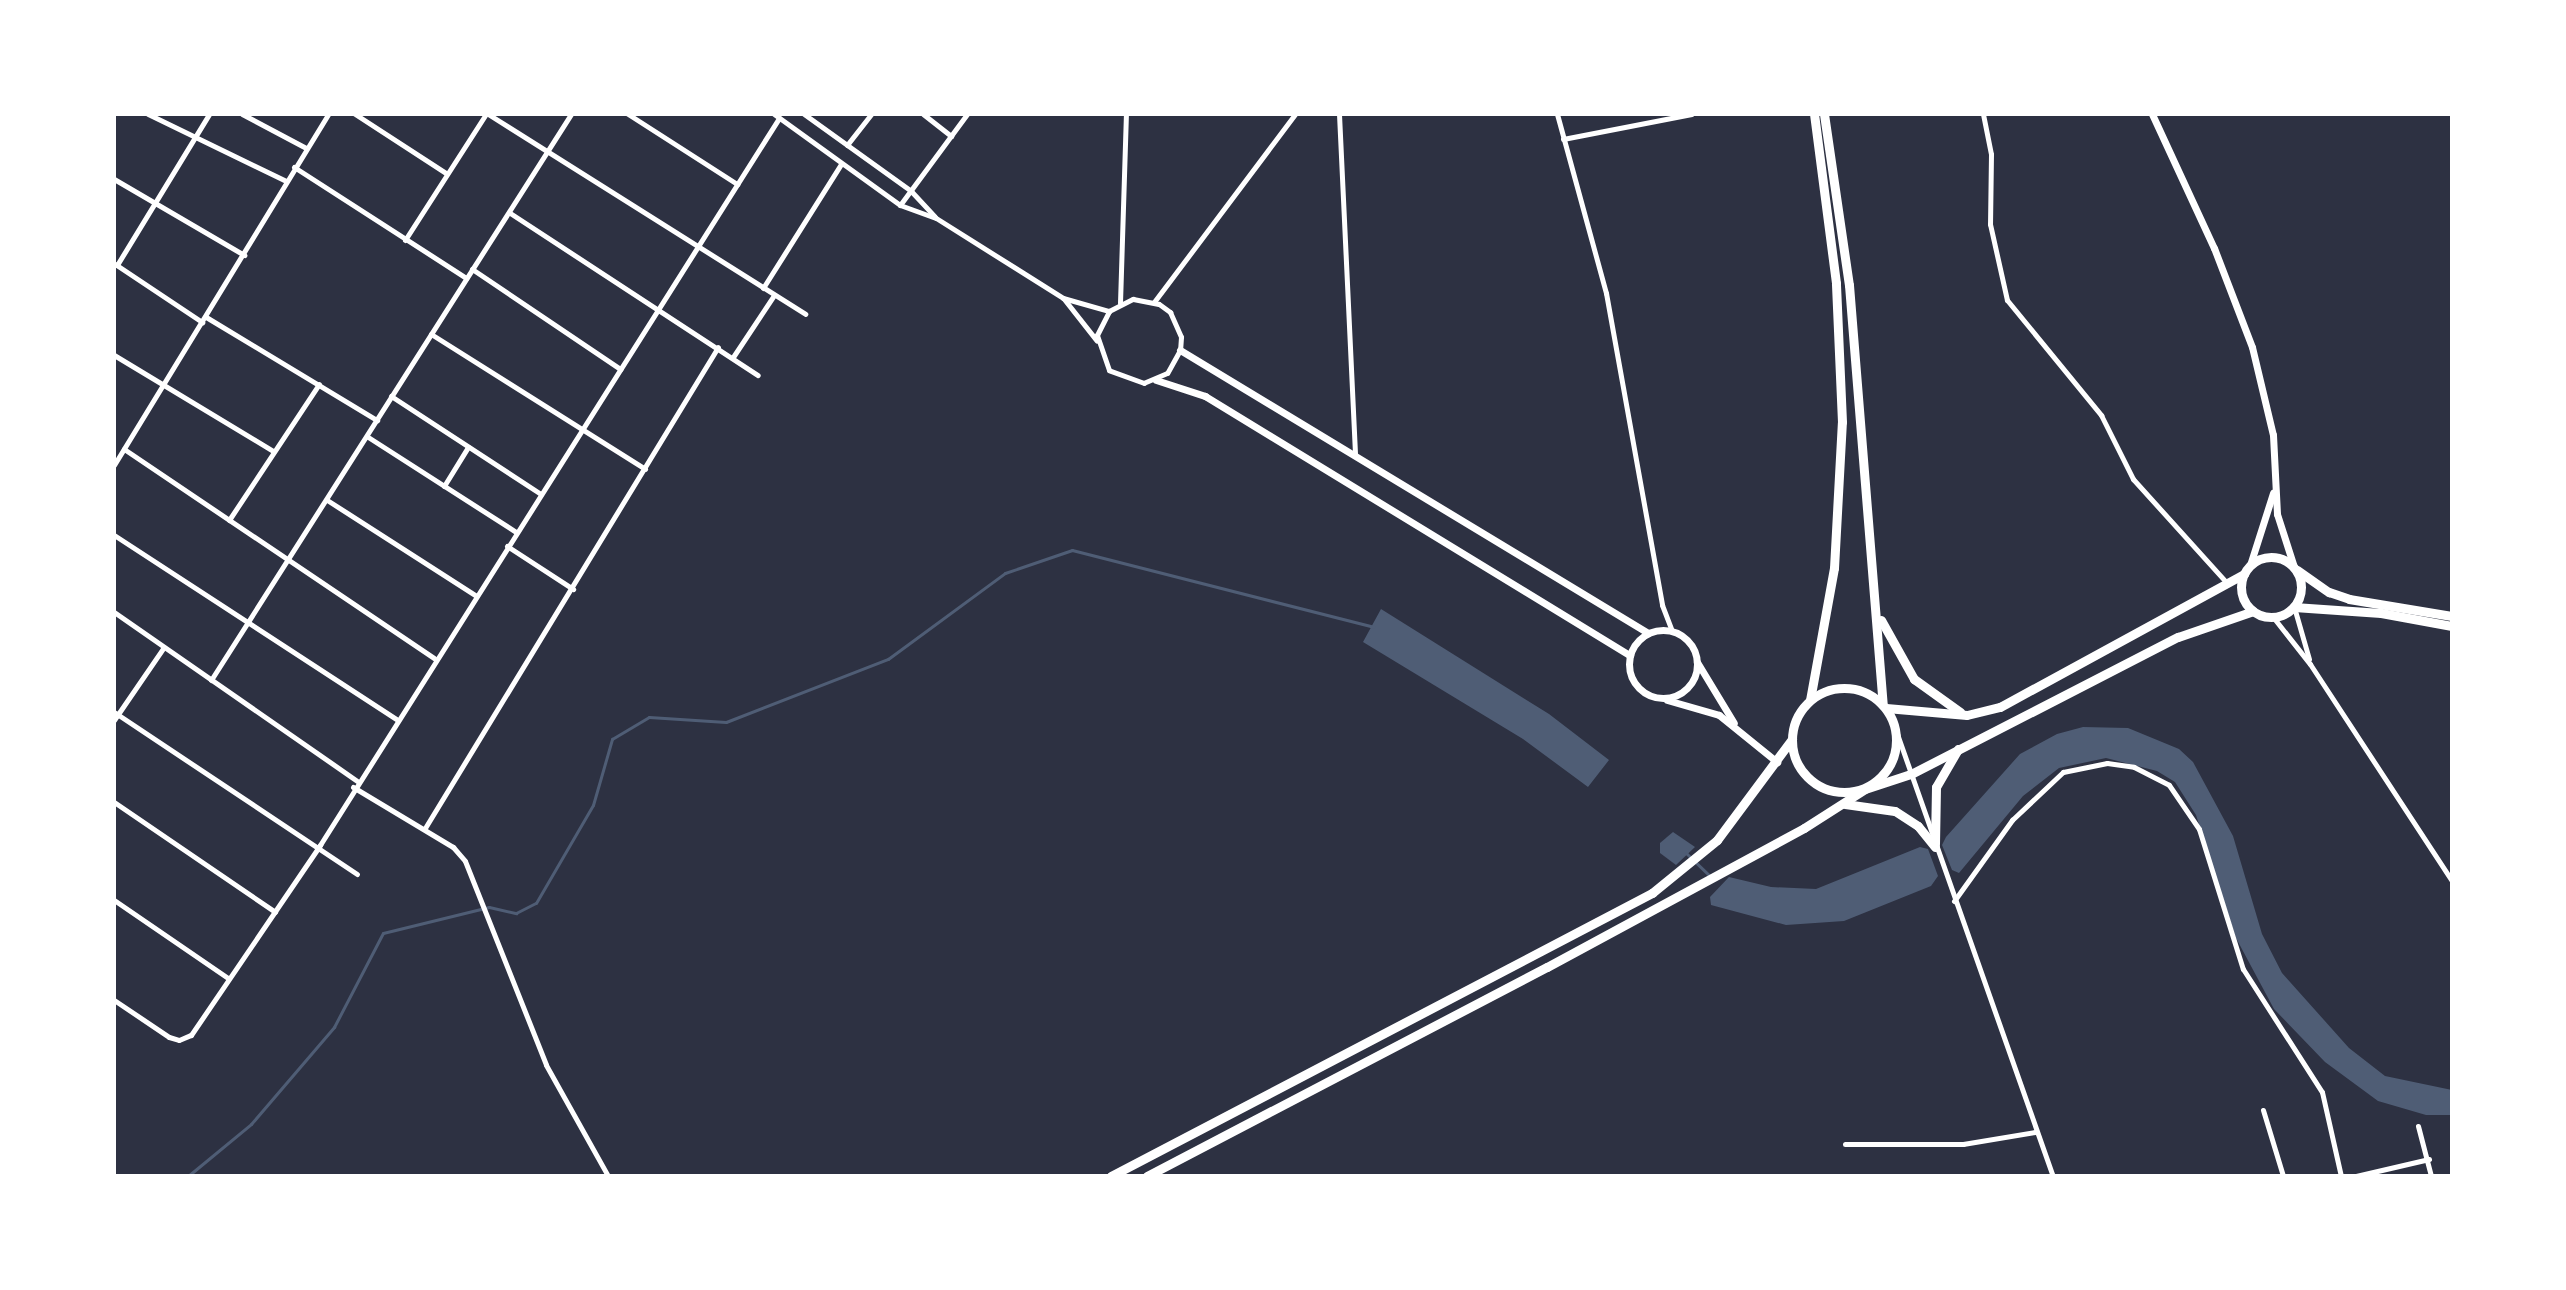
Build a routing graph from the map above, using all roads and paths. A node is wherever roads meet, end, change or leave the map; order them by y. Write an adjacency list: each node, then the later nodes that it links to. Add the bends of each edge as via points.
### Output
1 (148, 114): 24 (street)
2 (209, 114): 24 (street)
3 (242, 114): 28 (street)
4 (328, 114): 28 (street)
5 (355, 114): 32 (street)
6 (487, 114): 29 (street); 32 (street)
7 (571, 114): 29 (street)
8 (628, 114): 35 (street)
9 (804, 114): 27 (street)
10 (871, 114): 27 (street)
11 (923, 114): 23 (street)
12 (967, 114): 25 (street)
13 (1126, 114): 51 (street)
14 (1295, 114): 50 (street)
15 (1339, 114): 74 (street)
16 (1557, 114): 26 (street)
17 (1692, 114): 26 (street)
18 (1814, 114): 108 (highway, via 1836,283 1842,422 1834,568)
19 (1824, 114): 91 (highway, via 1849,285)
20 (1983, 114): 88 (street, via 1991,154 1990,224 2007,300 2101,415 2133,479)
21 (2152, 114): 78 (street, via 2214,248 2252,347 2273,435)
22 (776, 116): 30 (street); 35 (street)
23 (932, 118): 25 (street)
24 (196, 135): 34 (street); 37 (street)
25 (951, 136): 36 (street)
26 (1563, 139): 99 (street, via 1606,293 1662,605)
27 (847, 145): 36 (street)
28 (306, 148): 31 (street)
29 (548, 150): 39 (street); 42 (street)
30 (841, 164): 38 (street); 47 (street)
31 (294, 167): 34 (street); 41 (street)
32 (446, 173): 41 (street)
33 (114, 179): 37 (street)
34 (286, 181): 43 (street)
35 (737, 184): 42 (street)
36 (911, 191): 38 (street); 40 (street)
37 (154, 203): 43 (street); 44 (street)
38 (900, 205): 40 (street)
39 (510, 213): 45 (street); 52 (street)
40 (936, 218): 49 (street)
41 (405, 240): 46 (street)
42 (698, 246): 47 (street); 52 (street)
43 (244, 255): 55 (street)
44 (115, 264): 55 (street)
45 (472, 269): 46 (street); 62 (street)
46 (466, 278): 56 (street)
47 (763, 288): 48 (street)
48 (774, 295): 54 (street); 61 (street)
49 (1063, 298): 53 (street); 57 (street)
50 (1154, 302): 51 (street); 59 (street, via 1177,324)
51 (1120, 303): 53 (street)
52 (659, 308): 58 (street); 62 (street)
53 (1109, 311): 57 (street)
54 (805, 314)
55 (204, 320): 65 (street); 66 (street)
56 (431, 334): 67 (street); 69 (street)
57 (1097, 341): 64 (street, via 1101,360 1119,378)
58 (718, 347): 61 (street); 76 (street)
59 (1180, 350): 64 (street); 74 (street)
60 (114, 355): 66 (street)
61 (733, 357): 63 (street)
62 (620, 369): 69 (street)
63 (758, 375)
64 (1156, 380): 102 (street, via 1205,396)
65 (319, 384): 68 (street); 73 (street)
66 (163, 386): 72 (street); 73 (street)
67 (391, 396): 68 (street); 71 (street)
68 (377, 420): 70 (street)
69 (581, 430): 76 (street); 79 (street)
70 (368, 437): 77 (street); 80 (street)
71 (468, 447): 77 (street); 79 (street)
72 (124, 449): 75 (street); 81 (street)
73 (273, 451): 81 (street)
74 (1355, 457): 100 (street)
75 (114, 465)
76 (645, 469): 89 (street)
77 (444, 486): 82 (street)
78 (2275, 487): 86 (street, via 2282,540); 87 (street)
79 (541, 494): 82 (street)
80 (327, 500): 85 (street); 90 (street)
81 (229, 520): 85 (street)
82 (516, 532): 84 (street)
83 (114, 535): 97 (street)
84 (507, 546): 89 (street); 90 (street)
85 (289, 560): 97 (street); 103 (street)
86 (2295, 568): 87 (highway, via 2277,557); 92 (highway, via 2301,589); 95 (highway, via 2349,599)
87 (2247, 570): 88 (highway); 93 (highway, via 2242,594)
88 (2227, 584): 111 (highway, via 2000,707)
89 (573, 589): 123 (street)
90 (475, 595): 103 (street)
91 (1877, 604): 109 (highway); 111 (highway, via 1890,644 1914,679)
92 (2294, 607): 96 (highway); 98 (highway, via 2356,610); 105 (street)
93 (2253, 611): 96 (highway); 116 (highway, via 2178,637)
94 (114, 612): 101 (street)
95 (2452, 616)
96 (2273, 617): 105 (street)
97 (249, 621): 106 (street); 112 (street)
98 (2452, 626)
99 (1672, 631): 100 (street); 104 (street, via 1686,639)
100 (1648, 633): 102 (street)
101 (164, 647): 106 (street); 110 (street)
102 (1630, 655): 107 (street, via 1636,685)
103 (434, 658): 112 (street)
104 (1697, 662): 107 (street, via 1691,683); 113 (street)
105 (2310, 664): 127 (street)
106 (211, 680): 119 (street)
107 (1664, 699): 113 (street, via 1701,707)
108 (1810, 700): 109 (highway, via 1847,688 1870,694); 115 (highway, via 1797,718)
109 (1884, 706): 111 (highway); 114 (highway)
110 (115, 715): 124 (street)
111 (1967, 715)
112 (396, 719): 119 (street)
113 (1735, 725): 117 (street)
114 (1895, 728): 118 (street); 120 (highway, via 1891,764)
115 (1792, 739): 117 (highway); 120 (highway, via 1800,768 1821,788)
116 (1958, 748): 118 (highway); 125 (highway, via 1936,787)
117 (1777, 762): 139 (highway, via 1717,840 1679,874 1518,965)
118 (1911, 774): 120 (highway); 125 (street)
119 (355, 784): 123 (street); 124 (street)
120 (1865, 789): 122 (highway)
121 (114, 802): 130 (street)
122 (1841, 804): 125 (highway, via 1868,803 1895,811 1918,826); 140 (highway, via 1689,891)
123 (425, 828): 138 (street, via 465,861 546,1065)
124 (320, 845): 126 (street); 130 (street)
125 (1935, 847): 129 (street)
126 (357, 874)
127 (2452, 881)
128 (114, 900): 131 (street)
129 (1954, 901): 135 (street); 143 (street, via 2012,820 2063,772 2107,763 2134,767 2169,785 2199,829 2243,969 2322,1092)
130 (275, 912): 131 (street)
131 (228, 978): 132 (street, via 186,1039 169,1037)
132 (114, 1000)
133 (2263, 1110): 142 (street)
134 (2418, 1126): 137 (street)
135 (2035, 1132): 136 (street, via 1963,1144); 141 (street)
136 (1845, 1144)
137 (2429, 1159): 144 (street); 145 (street)
138 (608, 1176)
139 (1111, 1176)
140 (1147, 1176)
141 (2053, 1176)
142 (2283, 1176)
143 (2341, 1176)
144 (2356, 1176)
145 (2431, 1176)

